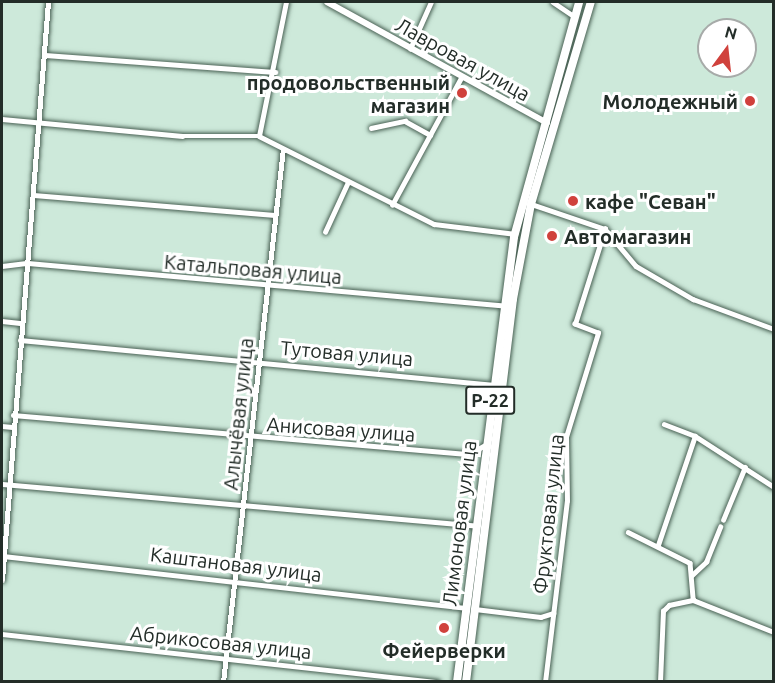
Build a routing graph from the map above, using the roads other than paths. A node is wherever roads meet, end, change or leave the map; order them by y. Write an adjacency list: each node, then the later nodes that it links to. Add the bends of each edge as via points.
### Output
1 (48, 2): 10 (street)
2 (286, 2): 11 (street)
3 (327, 2): 9 (street, Лавровая улица)
4 (431, 2): 9 (street)
5 (553, 2): 8 (street)
6 (579, 2): 8 (highway, Р-22)
7 (591, 2): 16 (highway, Р-22)
8 (574, 16): 15 (highway, Р-22)
9 (410, 49): 12 (street, Лавровая улица)
10 (44, 55): 11 (street); 14 (street)
11 (275, 72): 19 (street, via 264,93)
12 (461, 78): 15 (street, Лавровая улица); 18 (street)
13 (2, 119): 14 (street)
14 (40, 122): 19 (street, via 182,136); 22 (street)
15 (542, 122): 16 (street, Лавровая улица); 28 (highway, Лимоновая улица / Р-22)
16 (552, 125): 23 (highway, Лимоновая улица / Р-22)
17 (371, 128): 18 (street, via 405,121)
18 (430, 135): 24 (street)
19 (259, 136): 20 (street)
20 (283, 149): 21 (street); 25 (street, Алычёвая улица)
21 (348, 182): 24 (street); 27 (street)
22 (33, 195): 25 (street); 29 (street)
23 (531, 204): 26 (street); 62 (highway, Лимоновая улица / Р-22, via 506,347)
24 (392, 205): 28 (street, via 434,224)
25 (274, 215): 31 (street, Алычёвая улица)
26 (605, 229): 35 (street, via 636,266 693,298); 63 (street, Фруктовая улица, via 575,324 598,333 566,437 567,501)
27 (325, 232)
28 (515, 234): 32 (highway, Лимоновая улица / Р-22)
29 (28, 263): 30 (street, Катальповая улица); 31 (street, Катальповая улица); 34 (street)
30 (2, 266)
31 (267, 285): 32 (street, Катальповая улица); 37 (street, Алычёвая улица)
32 (503, 305): 38 (highway, Лимоновая улица / Р-22)
33 (2, 321): 34 (street)
34 (21, 323): 36 (street)
35 (774, 329)
36 (20, 340): 37 (street, Тутовая улица); 39 (street)
37 (259, 361): 38 (street, Тутовая улица); 44 (street, Алычёвая улица)
38 (492, 385): 45 (highway, Лимоновая улица / Р-22)
39 (13, 415): 42 (street); 44 (street, Анисовая улица)
40 (664, 424): 43 (street)
41 (2, 426): 42 (street)
42 (12, 427): 48 (street)
43 (695, 436): 46 (street); 55 (street)
44 (250, 437): 45 (street, Анисовая улица, via 469,454); 50 (street, Алычёвая улица)
45 (485, 445): 52 (highway, Лимоновая улица / Р-22)
46 (745, 467): 49 (street); 51 (street)
47 (2, 484): 48 (street)
48 (9, 485): 50 (street); 56 (street)
49 (774, 487)
50 (244, 504): 52 (street); 58 (street, Алычёвая улица)
51 (723, 520)
52 (475, 525): 61 (highway, Лимоновая улица / Р-22)
53 (720, 527): 57 (street, via 706,562)
54 (628, 532): 55 (street)
55 (658, 546): 57 (street, via 690,563)
56 (3, 556): 58 (street, Каштановая улица); 59 (street)
57 (691, 576): 60 (street)
58 (235, 579): 61 (street, Каштановая улица); 66 (street, Алычёвая улица)
59 (2, 580)
60 (693, 600): 64 (street); 72 (street, via 663,611)
61 (465, 608): 69 (highway, Лимоновая улица / Р-22)
62 (475, 609): 63 (street, via 541,617); 70 (highway, Лимоновая улица / Р-22)
63 (553, 613): 71 (street, Фруктовая улица)
64 (774, 632)
65 (2, 634): 66 (street, Абрикосовая улица)
66 (225, 656): 67 (street, Алычёвая улица); 68 (street, Абрикосовая улица)
67 (223, 681)
68 (437, 681)
69 (457, 681)
70 (466, 681)
71 (545, 681)
72 (660, 681)

